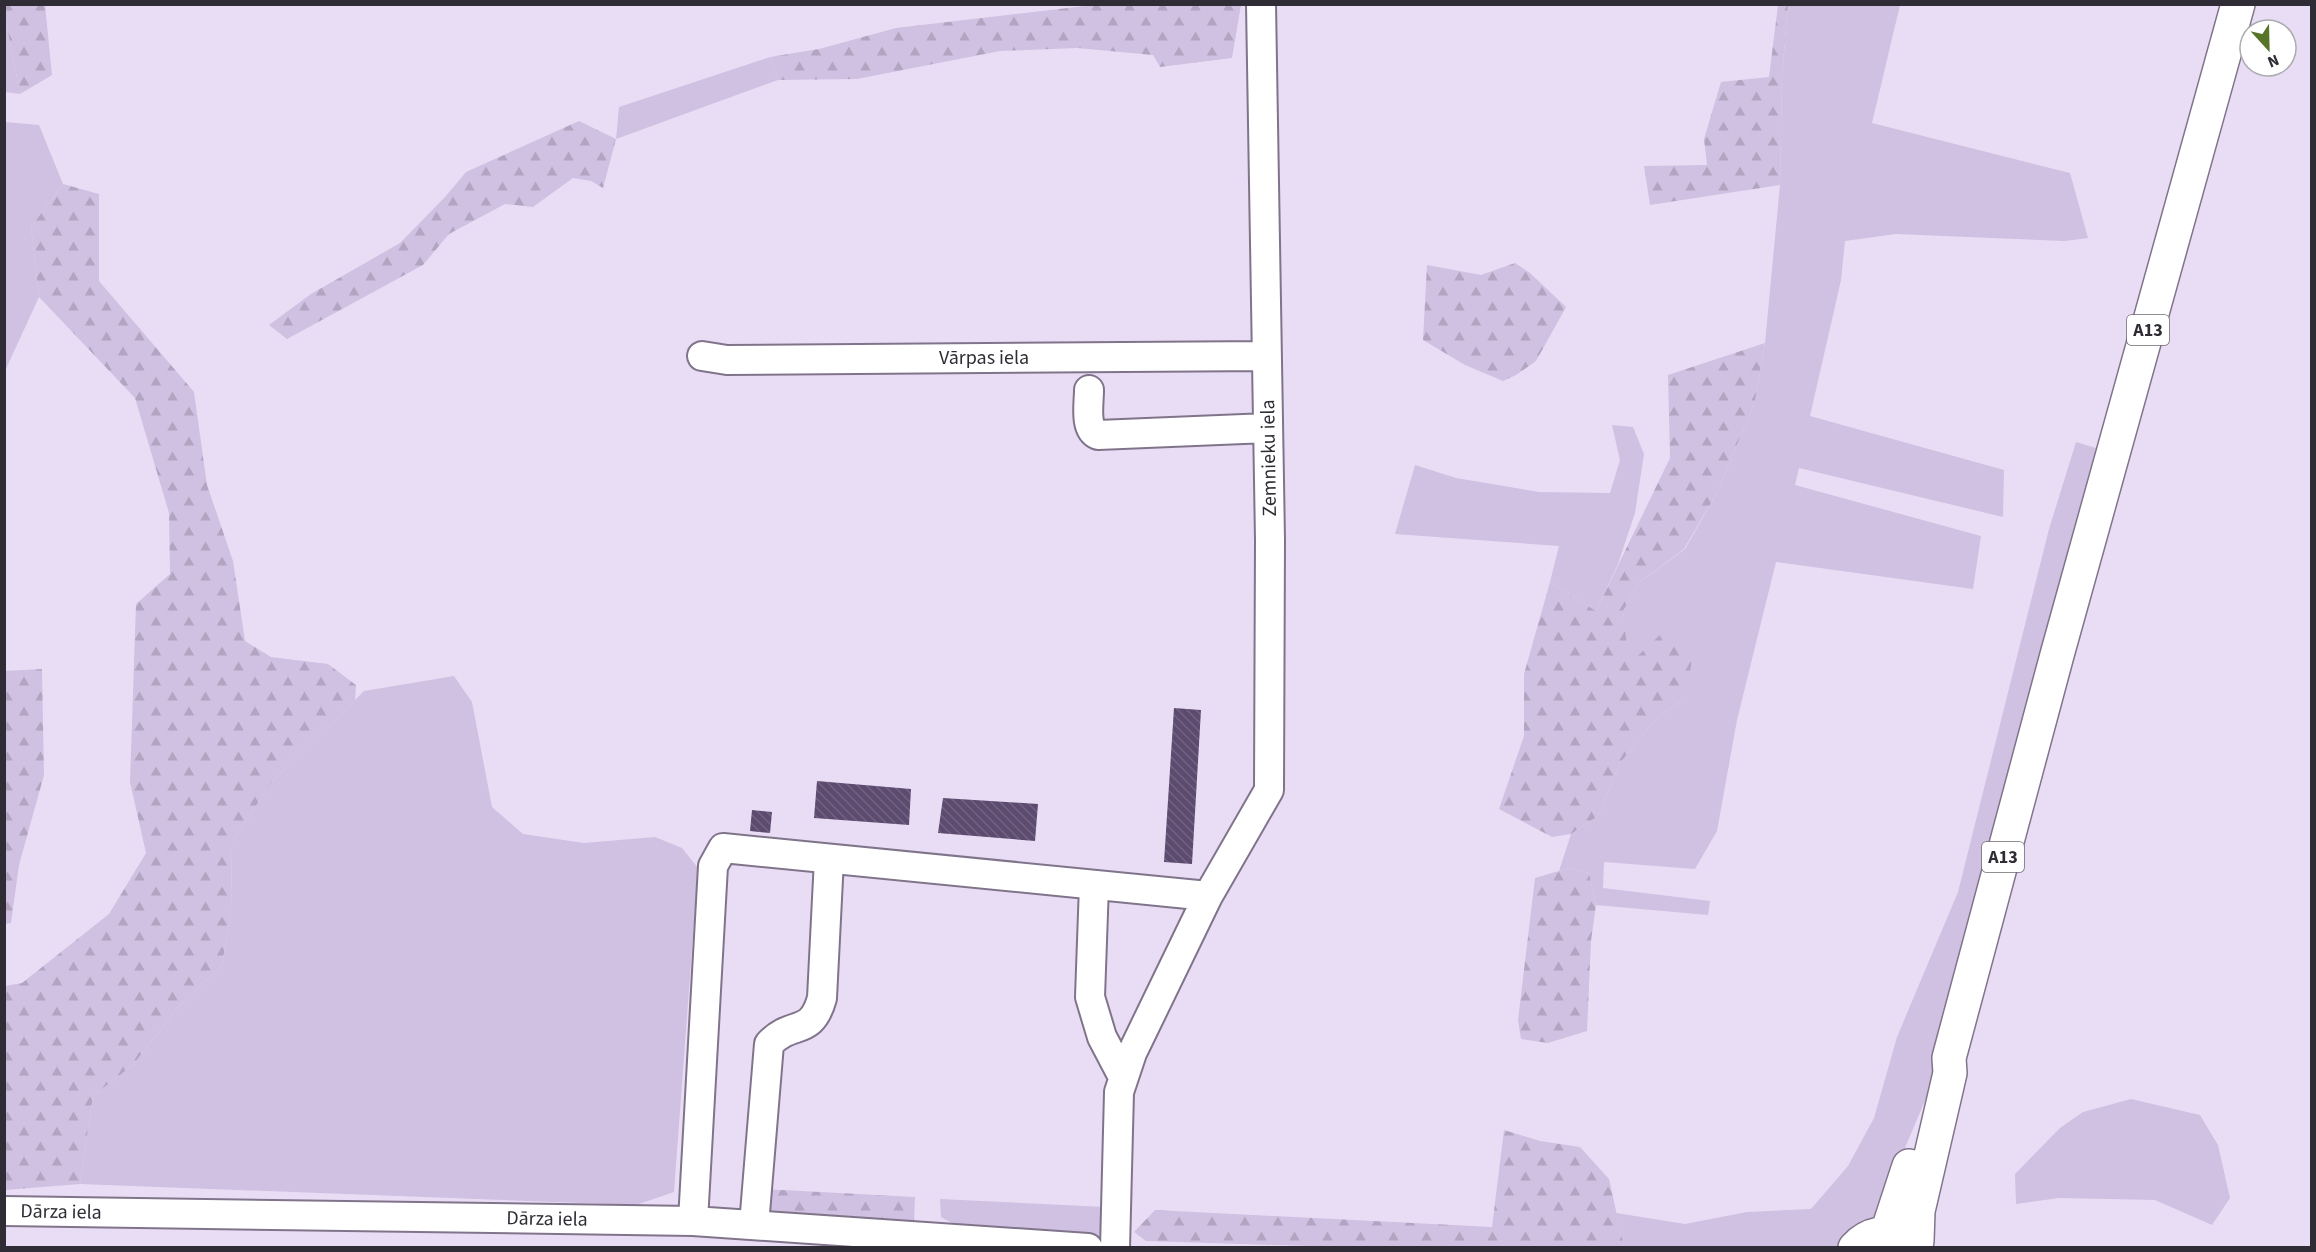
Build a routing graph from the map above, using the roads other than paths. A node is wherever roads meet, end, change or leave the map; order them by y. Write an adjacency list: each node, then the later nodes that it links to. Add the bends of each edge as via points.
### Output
1 (1261, 4): 4 (street, Zemnieku iela)
2 (2238, 4): 14 (highway, A13, via 1948,1058 1939,1070)
3 (702, 356): 4 (street, Vārpas iela, via 726,360)
4 (1267, 356): 6 (street, Zemnieku iela)
5 (1089, 390): 6 (street, via 1089,427 1098,435)
6 (1268, 428): 9 (street, Zemnieku iela, via 1269,790)
7 (829, 858): 8 (street); 12 (street, via 723,848 713,866); 13 (street, via 818,1013 809,1023 778,1034 769,1044)
8 (1094, 885): 9 (street); 10 (street, via 1090,997 1099,1030)
9 (1208, 896): 10 (street, Zemnieku iela)
10 (1123, 1077): 16 (street, Zemnieku iela, via 1119,1092)
11 (4, 1211): 12 (street, Dārza iela)
12 (693, 1221): 13 (street, Dārza iela)
13 (754, 1226): 15 (street, Dārza iela)
14 (1909, 1241): 17 (highway, A13, via 1872,1236)
15 (1088, 1248)
16 (1115, 1248)
17 (1855, 1248)

